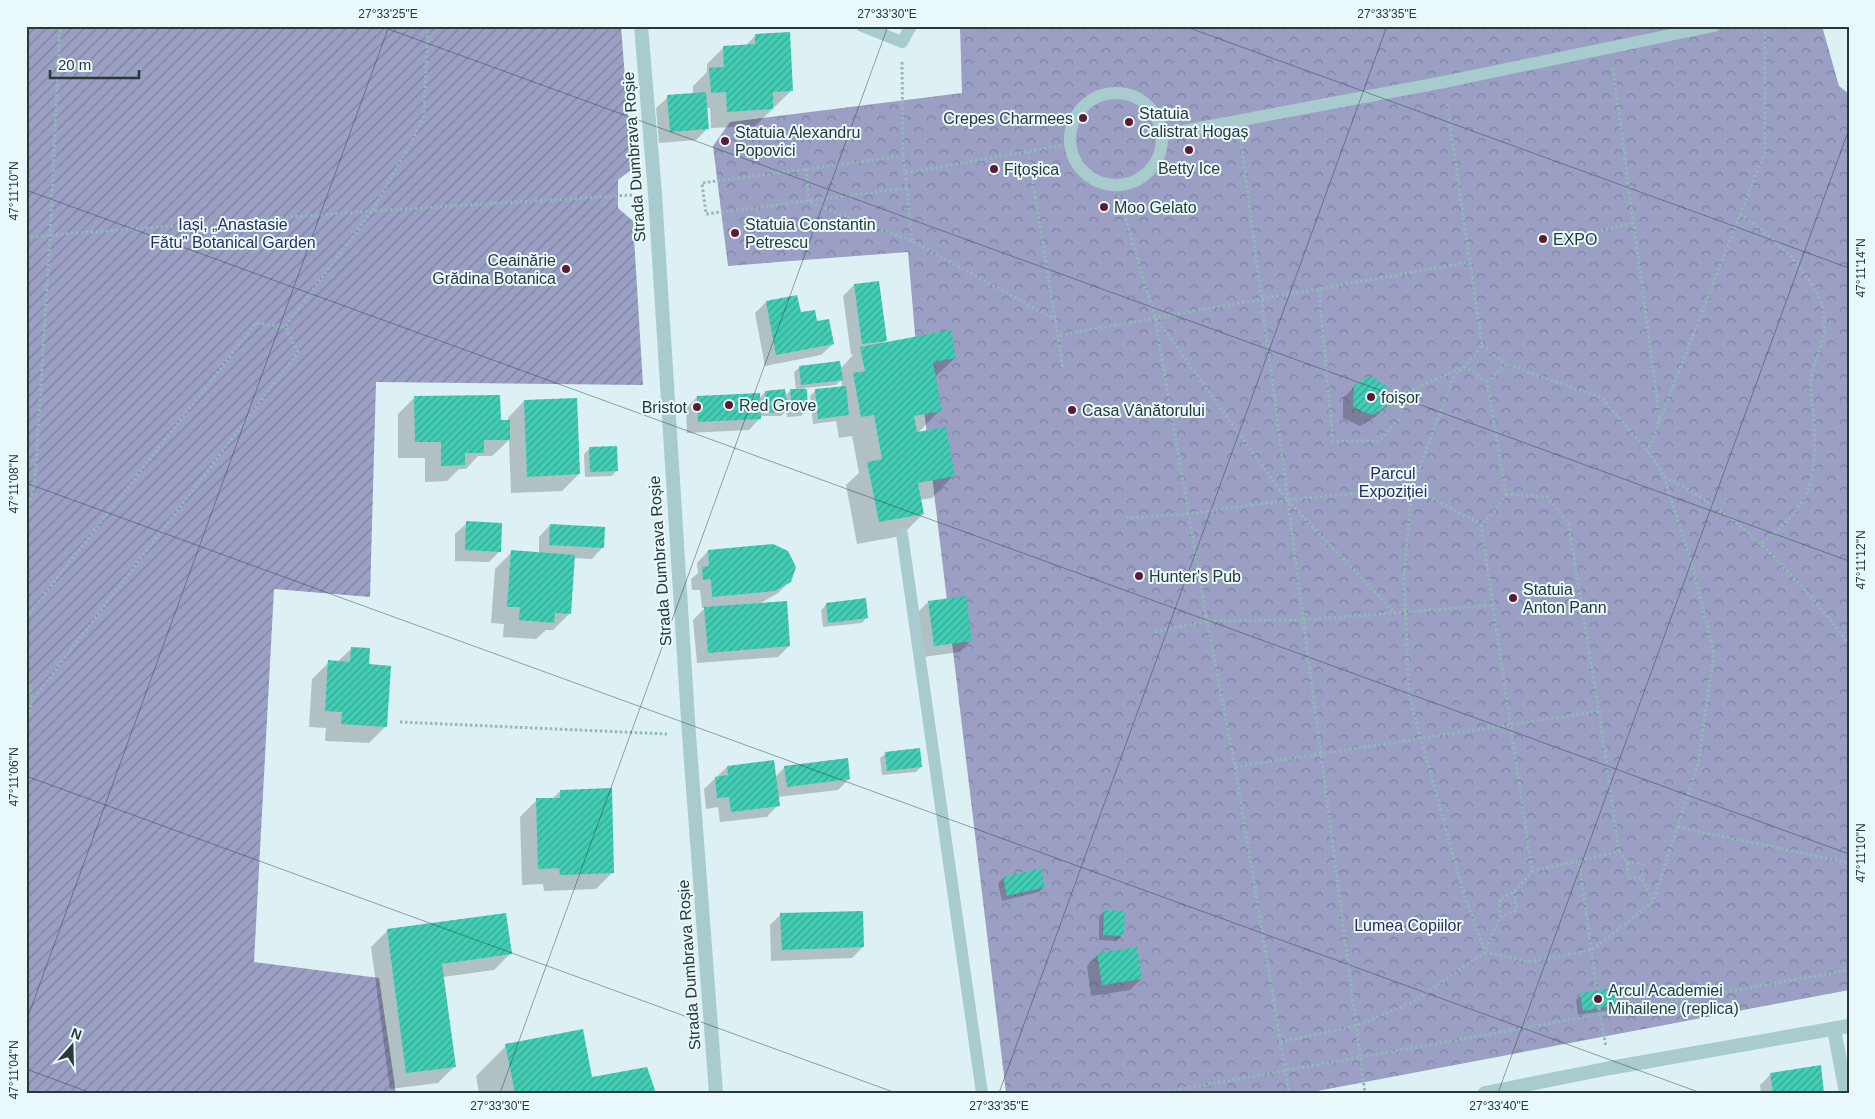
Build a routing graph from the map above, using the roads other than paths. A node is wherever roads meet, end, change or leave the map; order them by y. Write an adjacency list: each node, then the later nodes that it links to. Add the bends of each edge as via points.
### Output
1 (641, 26): 9 (street, Strada Dumbrava Roșie, via 655,194 688,735)
2 (862, 26): 3 (lane, via 902,42)
3 (911, 26)
4 (1714, 26): 5 (lane, via 1444,82)
5 (1162, 135): 5 (lane, via 1161,150 1150,170 1131,183 1116,185 1091,177 1073,157 1070,144 1076,115 1097,96 1111,92 1126,93 1146,103 1159,120)
6 (902, 534): 10 (lane)
7 (1849, 1026): 8 (street)
8 (1834, 1029): 11 (street); 12 (street)
9 (716, 1093)
10 (982, 1093)
11 (1485, 1093)
12 (1846, 1093)

